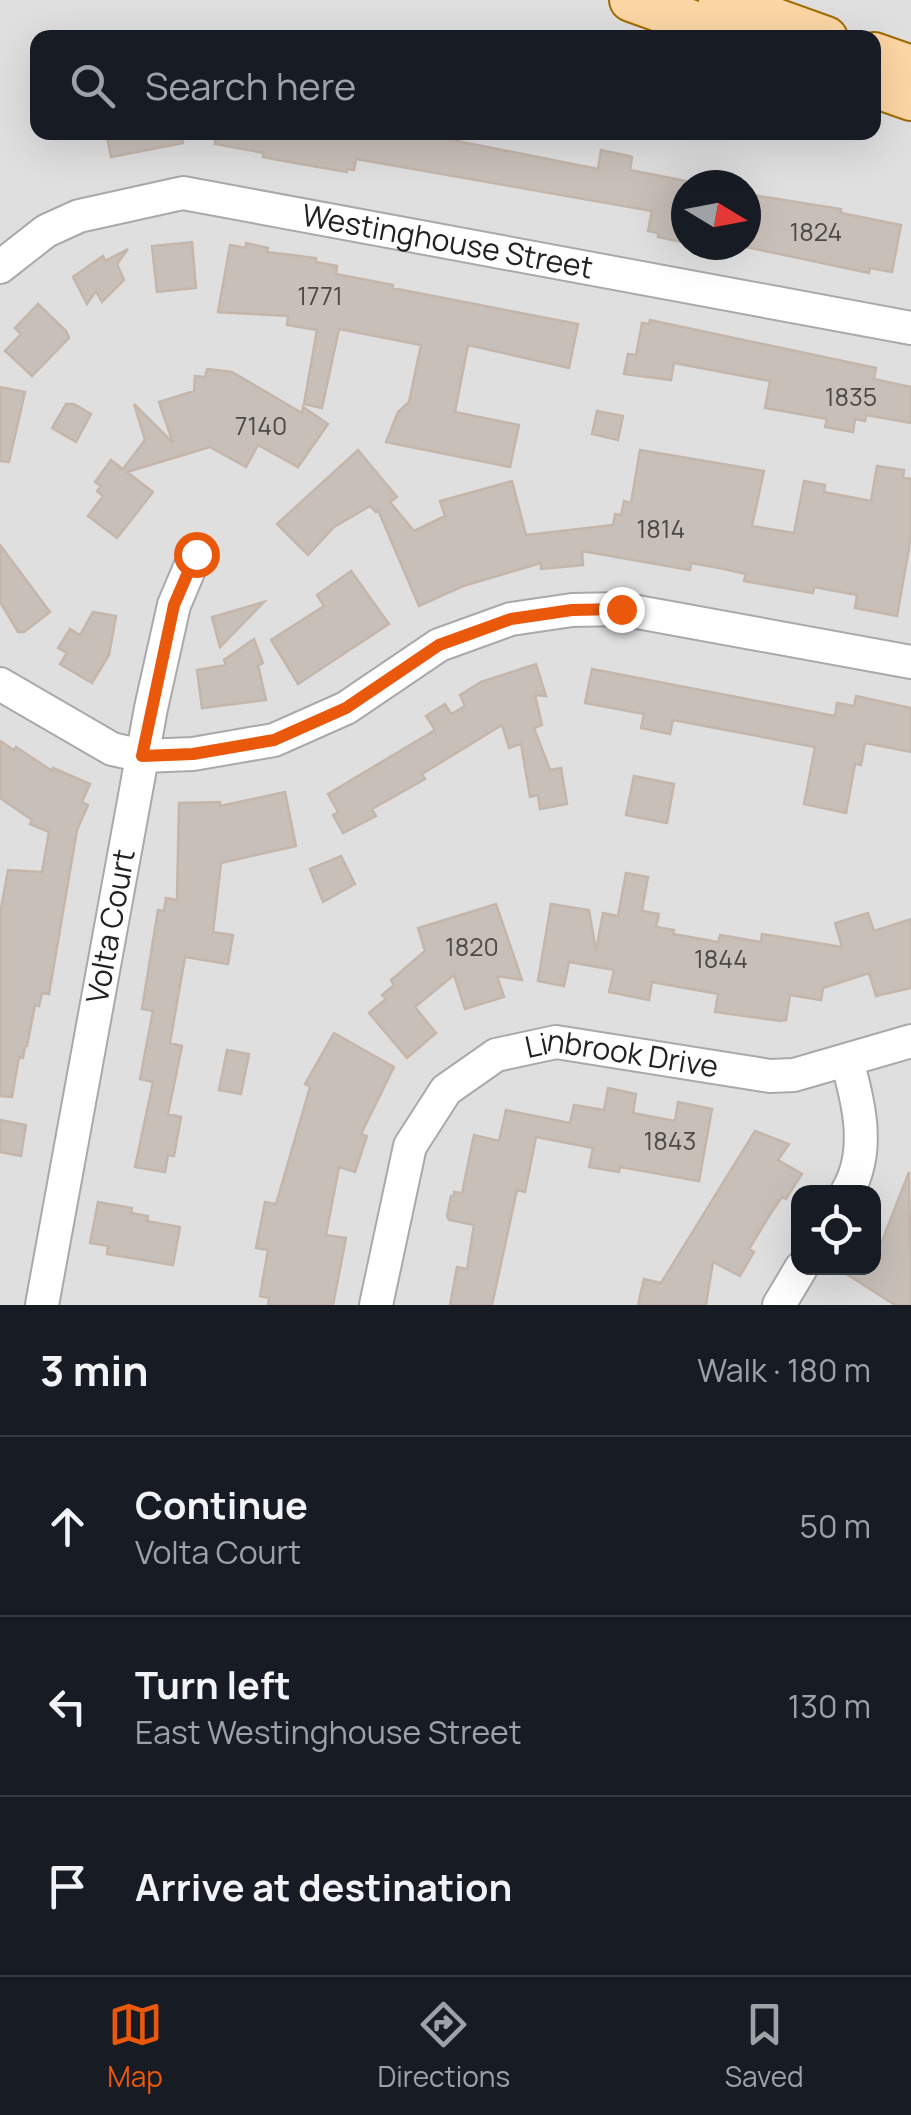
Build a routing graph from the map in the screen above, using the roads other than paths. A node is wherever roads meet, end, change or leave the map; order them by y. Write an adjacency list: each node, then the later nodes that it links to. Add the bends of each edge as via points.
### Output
1 (631, 0): 3 (main road)
2 (720, 0): 4 (main road)
3 (715, 30)
4 (804, 30)
5 (881, 56): 6 (main road)
6 (911, 67)
7 (881, 88): 8 (main road)
8 (911, 99)
9 (0, 267): 10 (street, Westinghouse Street, via 46,231 79,216 183,193)
10 (911, 328)
11 (196, 554): 14 (street, Volta Court, via 174,605)
12 (911, 662): 14 (street, via 621,609 572,610 511,619 439,645 346,708 274,740)
13 (0, 684): 14 (street, via 112,749)
14 (142, 756): 19 (street, Volta Court)
15 (911, 1041): 16 (street, Linbrook Drive)
16 (847, 1061): 17 (street, via 862,1142); 20 (street, Linbrook Drive, via 770,1076 556,1042 496,1055 446,1090 410,1146)
17 (852, 1185)
18 (798, 1275): 21 (street)
19 (42, 1305)
20 (376, 1305)
21 (779, 1305)

